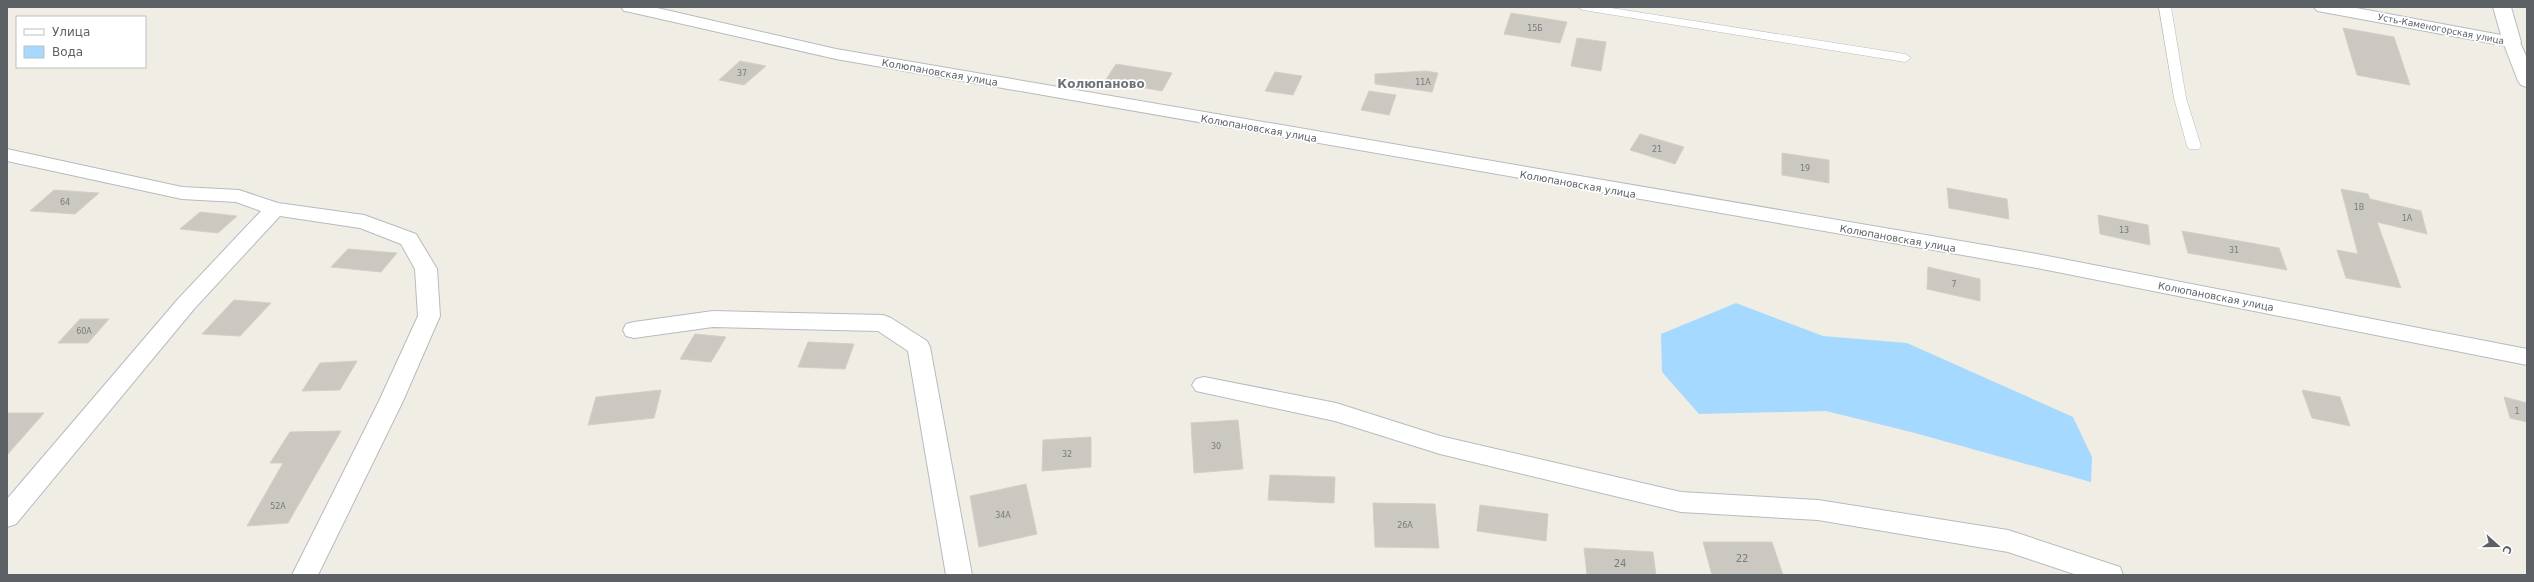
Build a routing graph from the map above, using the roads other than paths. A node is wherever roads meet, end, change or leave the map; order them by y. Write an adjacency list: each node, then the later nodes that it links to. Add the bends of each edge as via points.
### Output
1 (630, 7): 13 (street, Колюпановская улица, via 836,54 2037,261)
2 (1583, 7): 7 (lane)
3 (2165, 7): 9 (lane, via 2180,98)
4 (2324, 7): 6 (street, Усть-Каменогорская улица)
5 (2502, 7): 6 (street)
6 (2512, 42): 8 (street)
7 (1905, 58)
8 (2527, 81)
9 (2194, 146)
10 (7, 155): 11 (street, via 182,193 239,196)
11 (275, 209): 15 (street, via 186,304); 16 (street, via 364,222 409,239 426,269 429,316 391,401)
12 (634, 330): 17 (street, via 713,319 883,323 919,346)
13 (2527, 357)
14 (1204, 385): 18 (street, via 1336,412 1440,445 1681,502 1818,510 2008,540)
15 (7, 517)
16 (305, 575)
17 (959, 575)
18 (2110, 575)

